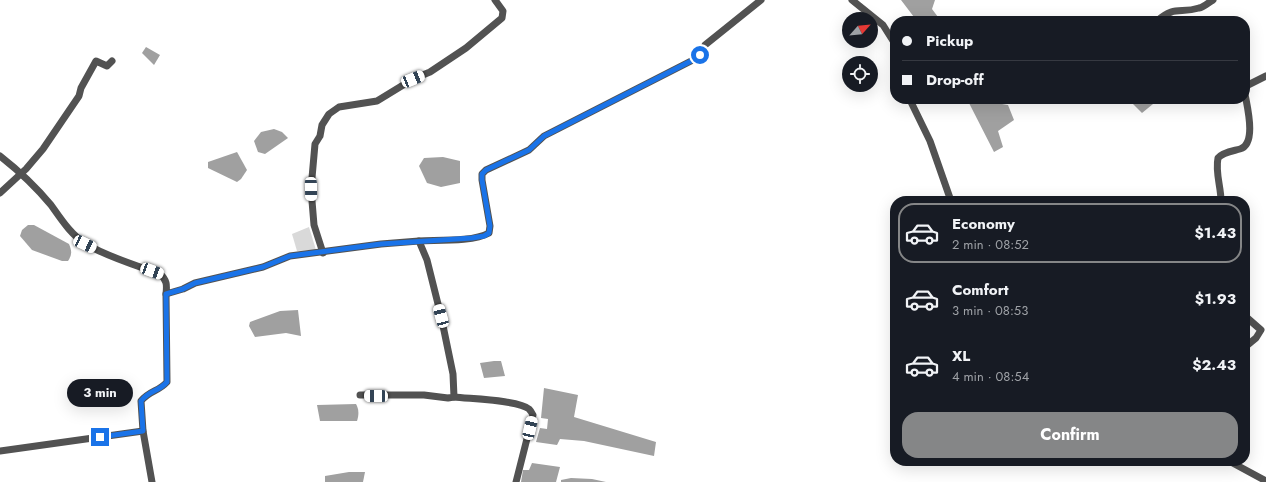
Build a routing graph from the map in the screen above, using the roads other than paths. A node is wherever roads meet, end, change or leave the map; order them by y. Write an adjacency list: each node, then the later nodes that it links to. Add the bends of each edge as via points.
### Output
1 (495, 0): 18 (street, via 503,11 502,18 457,54 377,101 339,107 329,114 315,144 311,189 314,225)
2 (762, 0): 17 (street, via 705,45 700,55 693,60 544,136 529,150 486,170 482,174 482,180 489,233 484,236)
3 (852, 0): 6 (street, via 883,25)
4 (1213, 0): 5 (street, via 1200,8 1173,10)
5 (1162, 16)
6 (890, 36)
7 (112, 61): 13 (street, via 107,66 96,61 79,96 43,148)
8 (1266, 76): 9 (street)
9 (1250, 84)
10 (912, 104): 15 (street, via 930,141)
11 (1247, 104): 16 (street, via 1250,125 1248,143 1243,148 1224,153 1218,158)
12 (0, 156): 13 (street)
13 (20, 173): 14 (street); 19 (street, via 85,244 160,274 168,285)
14 (0, 193)
15 (949, 196)
16 (1220, 196)
17 (419, 241): 18 (street); 24 (street, via 427,260 446,336)
18 (323, 252): 19 (street, via 290,256 263,267 195,283)
19 (166, 294): 25 (street, via 167,382 146,394 141,401)
20 (1250, 319): 21 (street)
21 (1263, 327): 22 (street)
22 (1250, 343)
23 (360, 395): 24 (street)
24 (454, 397): 29 (street, via 493,400 525,406 530,410 533,415)
25 (143, 431): 26 (street); 28 (street)
26 (0, 451)
27 (1238, 466): 30 (street)
28 (152, 482)
29 (516, 482)
30 (1266, 482)

